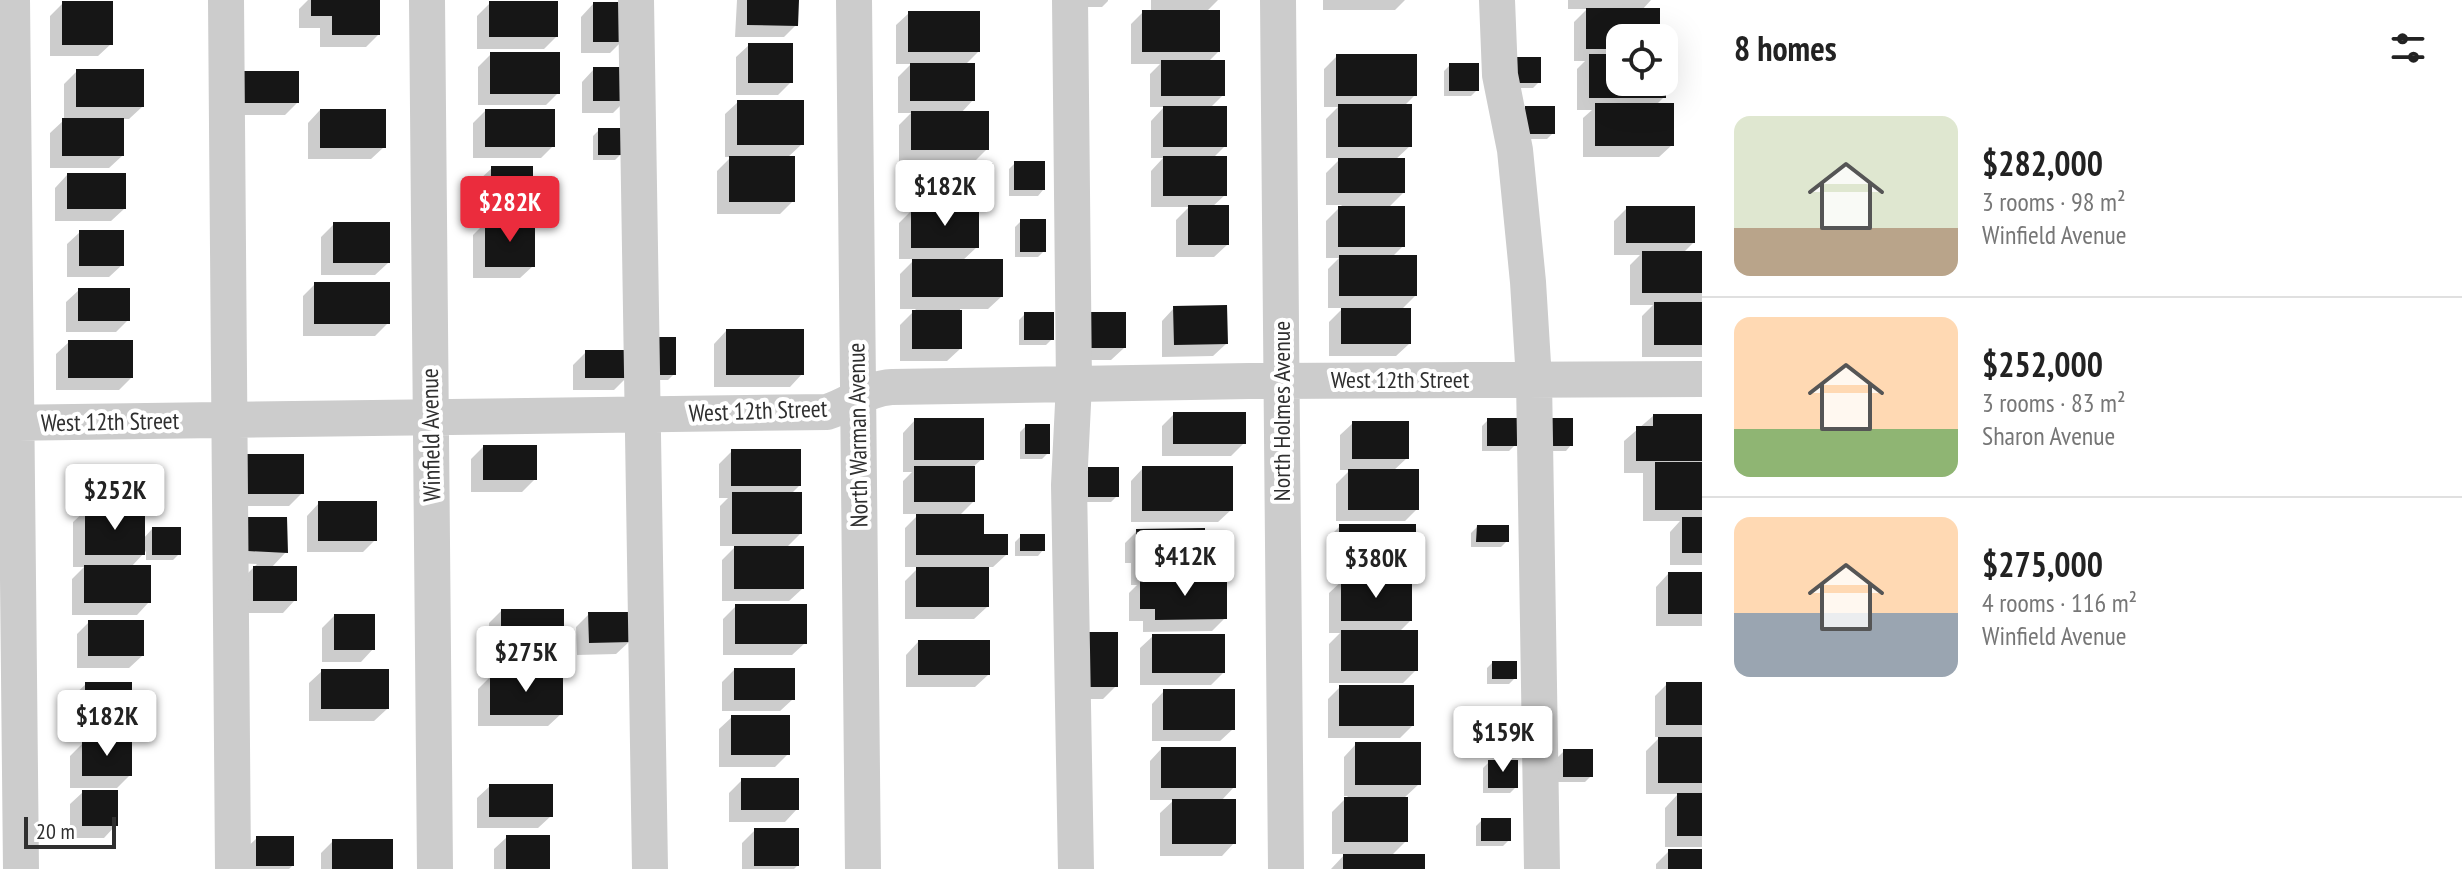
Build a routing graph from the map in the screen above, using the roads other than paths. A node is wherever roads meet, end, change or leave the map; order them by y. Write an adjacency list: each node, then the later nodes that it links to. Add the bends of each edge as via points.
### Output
1 (226, 0): 16 (street)
2 (427, 0): 15 (street, Winfield Avenue)
3 (636, 0): 14 (street)
4 (854, 0): 13 (street, North Warman Avenue)
5 (1070, 0): 12 (street)
6 (1278, 0): 11 (street, North Holmes Avenue)
7 (1497, 0): 10 (street, via 1500,75 1515,150)
8 (8, 18): 17 (street)
9 (1702, 379): 10 (street, West 12th Street)
10 (1534, 380): 11 (street, West 12th Street); 25 (street)
11 (1282, 381): 12 (street, West 12th Street); 24 (street, North Holmes Avenue)
12 (1074, 384): 13 (street, West 12th Street, via 883,388); 23 (street, via 1069,485)
13 (857, 399): 14 (street, West 12th Street, via 827,412); 22 (street, North Warman Avenue)
14 (645, 414): 15 (street, West 12th Street); 21 (street)
15 (431, 417): 16 (street, West 12th Street); 20 (street, Winfield Avenue)
16 (230, 420): 17 (street, West 12th Street); 19 (street)
17 (8, 423): 18 (street)
18 (21, 869)
19 (233, 869)
20 (435, 869)
21 (650, 869)
22 (863, 869)
23 (1076, 869)
24 (1286, 869)
25 (1542, 869)

